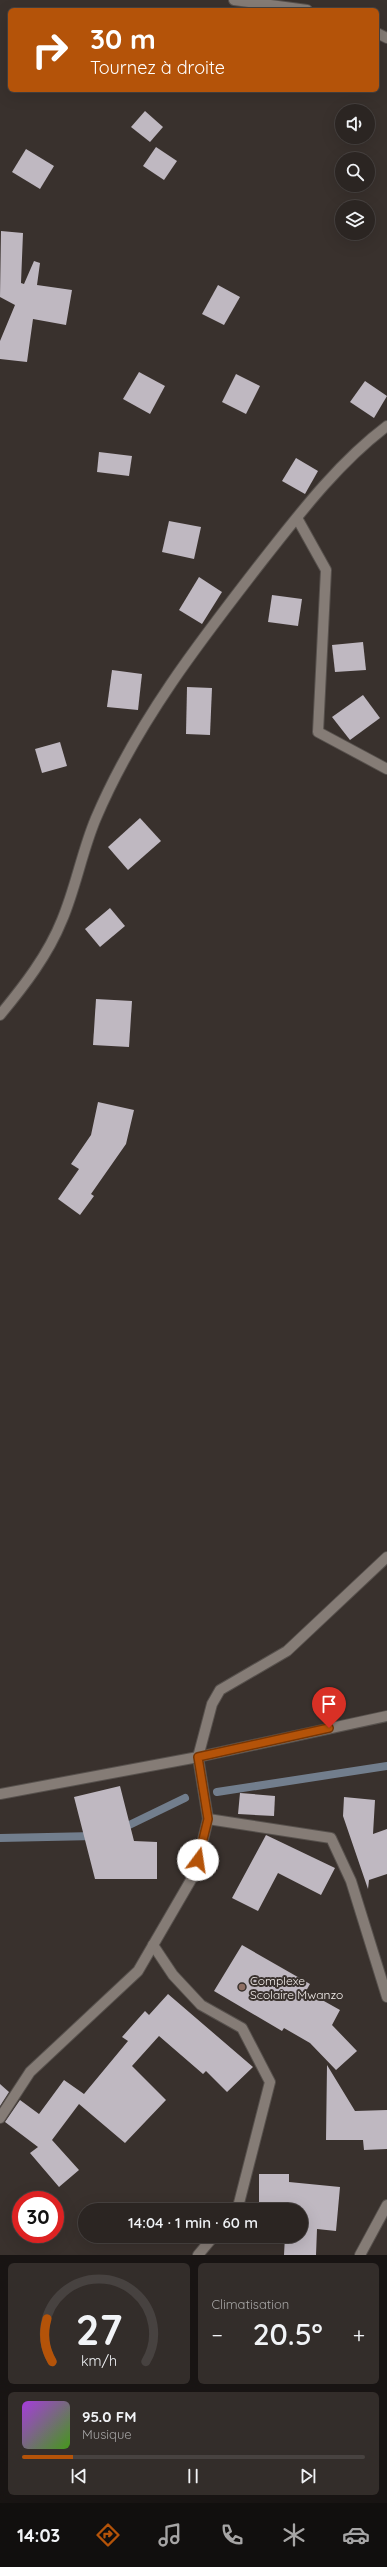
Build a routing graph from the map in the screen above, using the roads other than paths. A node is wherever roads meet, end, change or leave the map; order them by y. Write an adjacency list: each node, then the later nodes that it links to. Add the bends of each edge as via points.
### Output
1 (234, 0): 2 (street)
2 (292, 8)
3 (387, 426): 4 (street, via 356,454)
4 (296, 518): 5 (street, via 326,570 318,732); 6 (street, via 196,646 154,706 125,758 96,819 62,920 27,982)
5 (387, 769)
6 (0, 1016)
7 (387, 1557): 9 (street, via 287,1651 220,1690 212,1704)
8 (387, 1716): 9 (street)
9 (198, 1757): 10 (street); 11 (street)
10 (0, 1794)
11 (208, 1819): 12 (street, via 195,1873); 13 (street, via 331,1838 351,1881)
12 (153, 1945): 14 (street, via 138,1971 30,2072); 15 (street, via 173,1975 201,2005 242,2028 270,2082)
13 (387, 1997)
14 (0, 2118)
15 (239, 2203)
16 (387, 2205): 19 (street)
17 (208, 2243): 18 (street)
18 (198, 2255)
19 (360, 2255)

